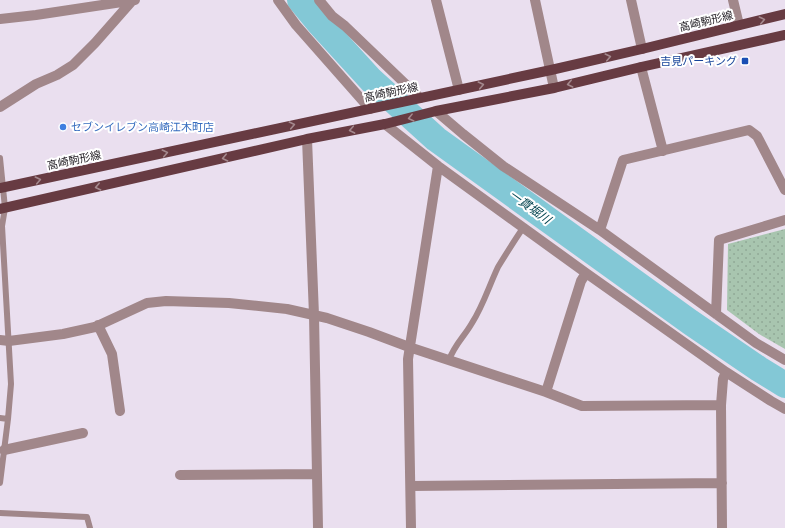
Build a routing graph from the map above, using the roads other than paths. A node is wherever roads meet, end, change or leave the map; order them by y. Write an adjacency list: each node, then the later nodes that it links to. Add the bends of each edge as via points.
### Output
1 (134, 0): 11 (street); 20 (street, via 73,65)
2 (278, 0): 21 (street, via 296,25)
3 (319, 0): 10 (street)
4 (329, 0): 10 (street)
5 (436, 0): 18 (street)
6 (535, 0): 16 (street)
7 (631, 0): 14 (street)
8 (733, 0): 12 (street)
9 (785, 14): 12 (main road, 高崎駒形線, one-way to 9)
10 (332, 16): 19 (street)
11 (0, 19)
12 (739, 25): 14 (main road, 高崎駒形線)
13 (785, 35): 15 (main road)
14 (642, 49): 16 (main road, 高崎駒形線, one-way to 14)
15 (641, 67): 17 (main road, one-way to 17); 25 (street)
16 (551, 70): 17 (street); 18 (main road, 高崎駒形線, one-way to 16)
17 (554, 88): 22 (main road)
18 (459, 90): 19 (main road, 高崎駒形線)
19 (418, 98): 21 (main road, 高崎駒形線)
20 (0, 107)
21 (373, 108): 28 (main road, 高崎駒形線, one-way to 21)
22 (434, 112): 23 (main road, one-way to 23); 33 (street, via 503,166)
23 (388, 123): 24 (main road, one-way to 24); 27 (street)
24 (307, 139): 30 (main road, one-way to 30); 36 (street)
25 (663, 151): 29 (street, via 749,130 757,136); 33 (street, via 623,160)
26 (0, 158): 28 (lane)
27 (438, 166): 32 (street); 39 (street)
28 (1, 188): 30 (lane)
29 (785, 190)
30 (2, 208): 38 (lane)
31 (785, 220): 35 (street, via 719,240)
32 (523, 228): 34 (street); 40 (lane, via 498,268 472,323)
33 (600, 230): 35 (street)
34 (586, 273): 42 (street); 43 (street)
35 (716, 314): 41 (street)
36 (314, 315): 37 (street, via 266,306 166,301 147,303); 39 (street); 51 (street)
37 (98, 325): 38 (street, via 63,334); 46 (street, via 112,354)
38 (5, 341): 48 (lane, via 12,384)
39 (409, 347): 40 (street); 55 (street)
40 (449, 360): 43 (street)
41 (785, 360)
42 (726, 372): 44 (street); 45 (street)
43 (546, 392): 44 (street, via 582,406)
44 (720, 405): 53 (street)
45 (785, 409)
46 (120, 412)
47 (0, 418): 48 (lane)
48 (8, 419): 50 (lane)
49 (82, 433): 50 (street)
50 (4, 450): 54 (lane)
51 (317, 474): 52 (street); 58 (street)
52 (180, 475)
53 (722, 483): 55 (street); 60 (street)
54 (0, 484)
55 (411, 486): 59 (street)
56 (0, 513): 57 (lane, via 87,517)
57 (90, 528)
58 (318, 528)
59 (411, 528)
60 (722, 528)

